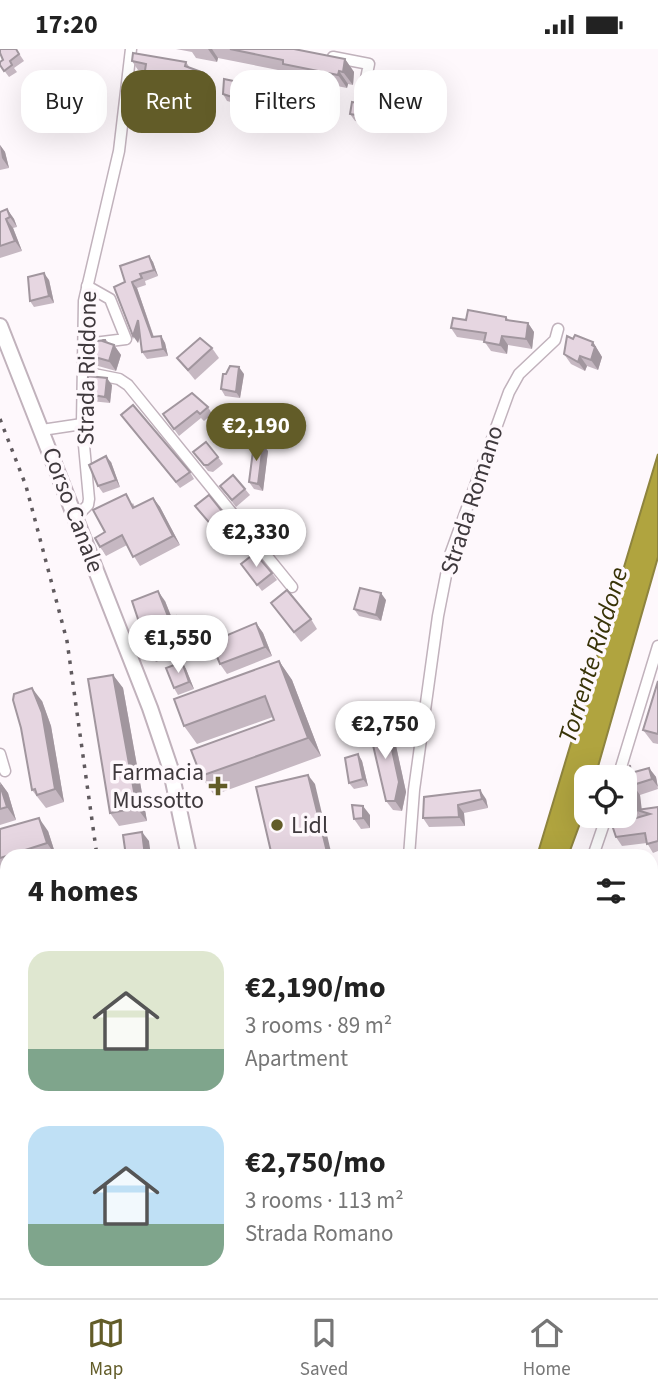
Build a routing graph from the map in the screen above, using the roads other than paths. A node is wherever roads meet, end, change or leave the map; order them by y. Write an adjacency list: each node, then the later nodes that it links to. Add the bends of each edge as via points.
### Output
1 (131, 49): 4 (street, Strada Riddone, via 118,151)
2 (317, 54): 3 (street, via 369,64)
3 (368, 70)
4 (87, 286): 7 (street, Strada Riddone); 7 (street, via 110,299 126,339)
5 (0, 326): 10 (main road, Corso Canale)
6 (558, 329): 20 (street, Strada Romano, via 555,340 519,374 509,392 450,555 414,790)
7 (84, 347): 8 (street, Strada Riddone)
8 (84, 372): 9 (street, Strada Riddone); 12 (street, via 128,385)
9 (82, 424): 10 (street); 11 (street, Strada Riddone, via 89,499)
10 (41, 431): 11 (main road, Corso Canale)
11 (75, 518): 19 (main road, Corso Canale, via 167,757)
12 (292, 586)
13 (658, 646): 15 (street)
14 (0, 754): 16 (street)
15 (622, 765)
16 (5, 771)
17 (603, 828): 18 (street)
18 (599, 840): 21 (street); 22 (street)
19 (188, 849)
20 (410, 849)
21 (596, 849)
22 (600, 849)

